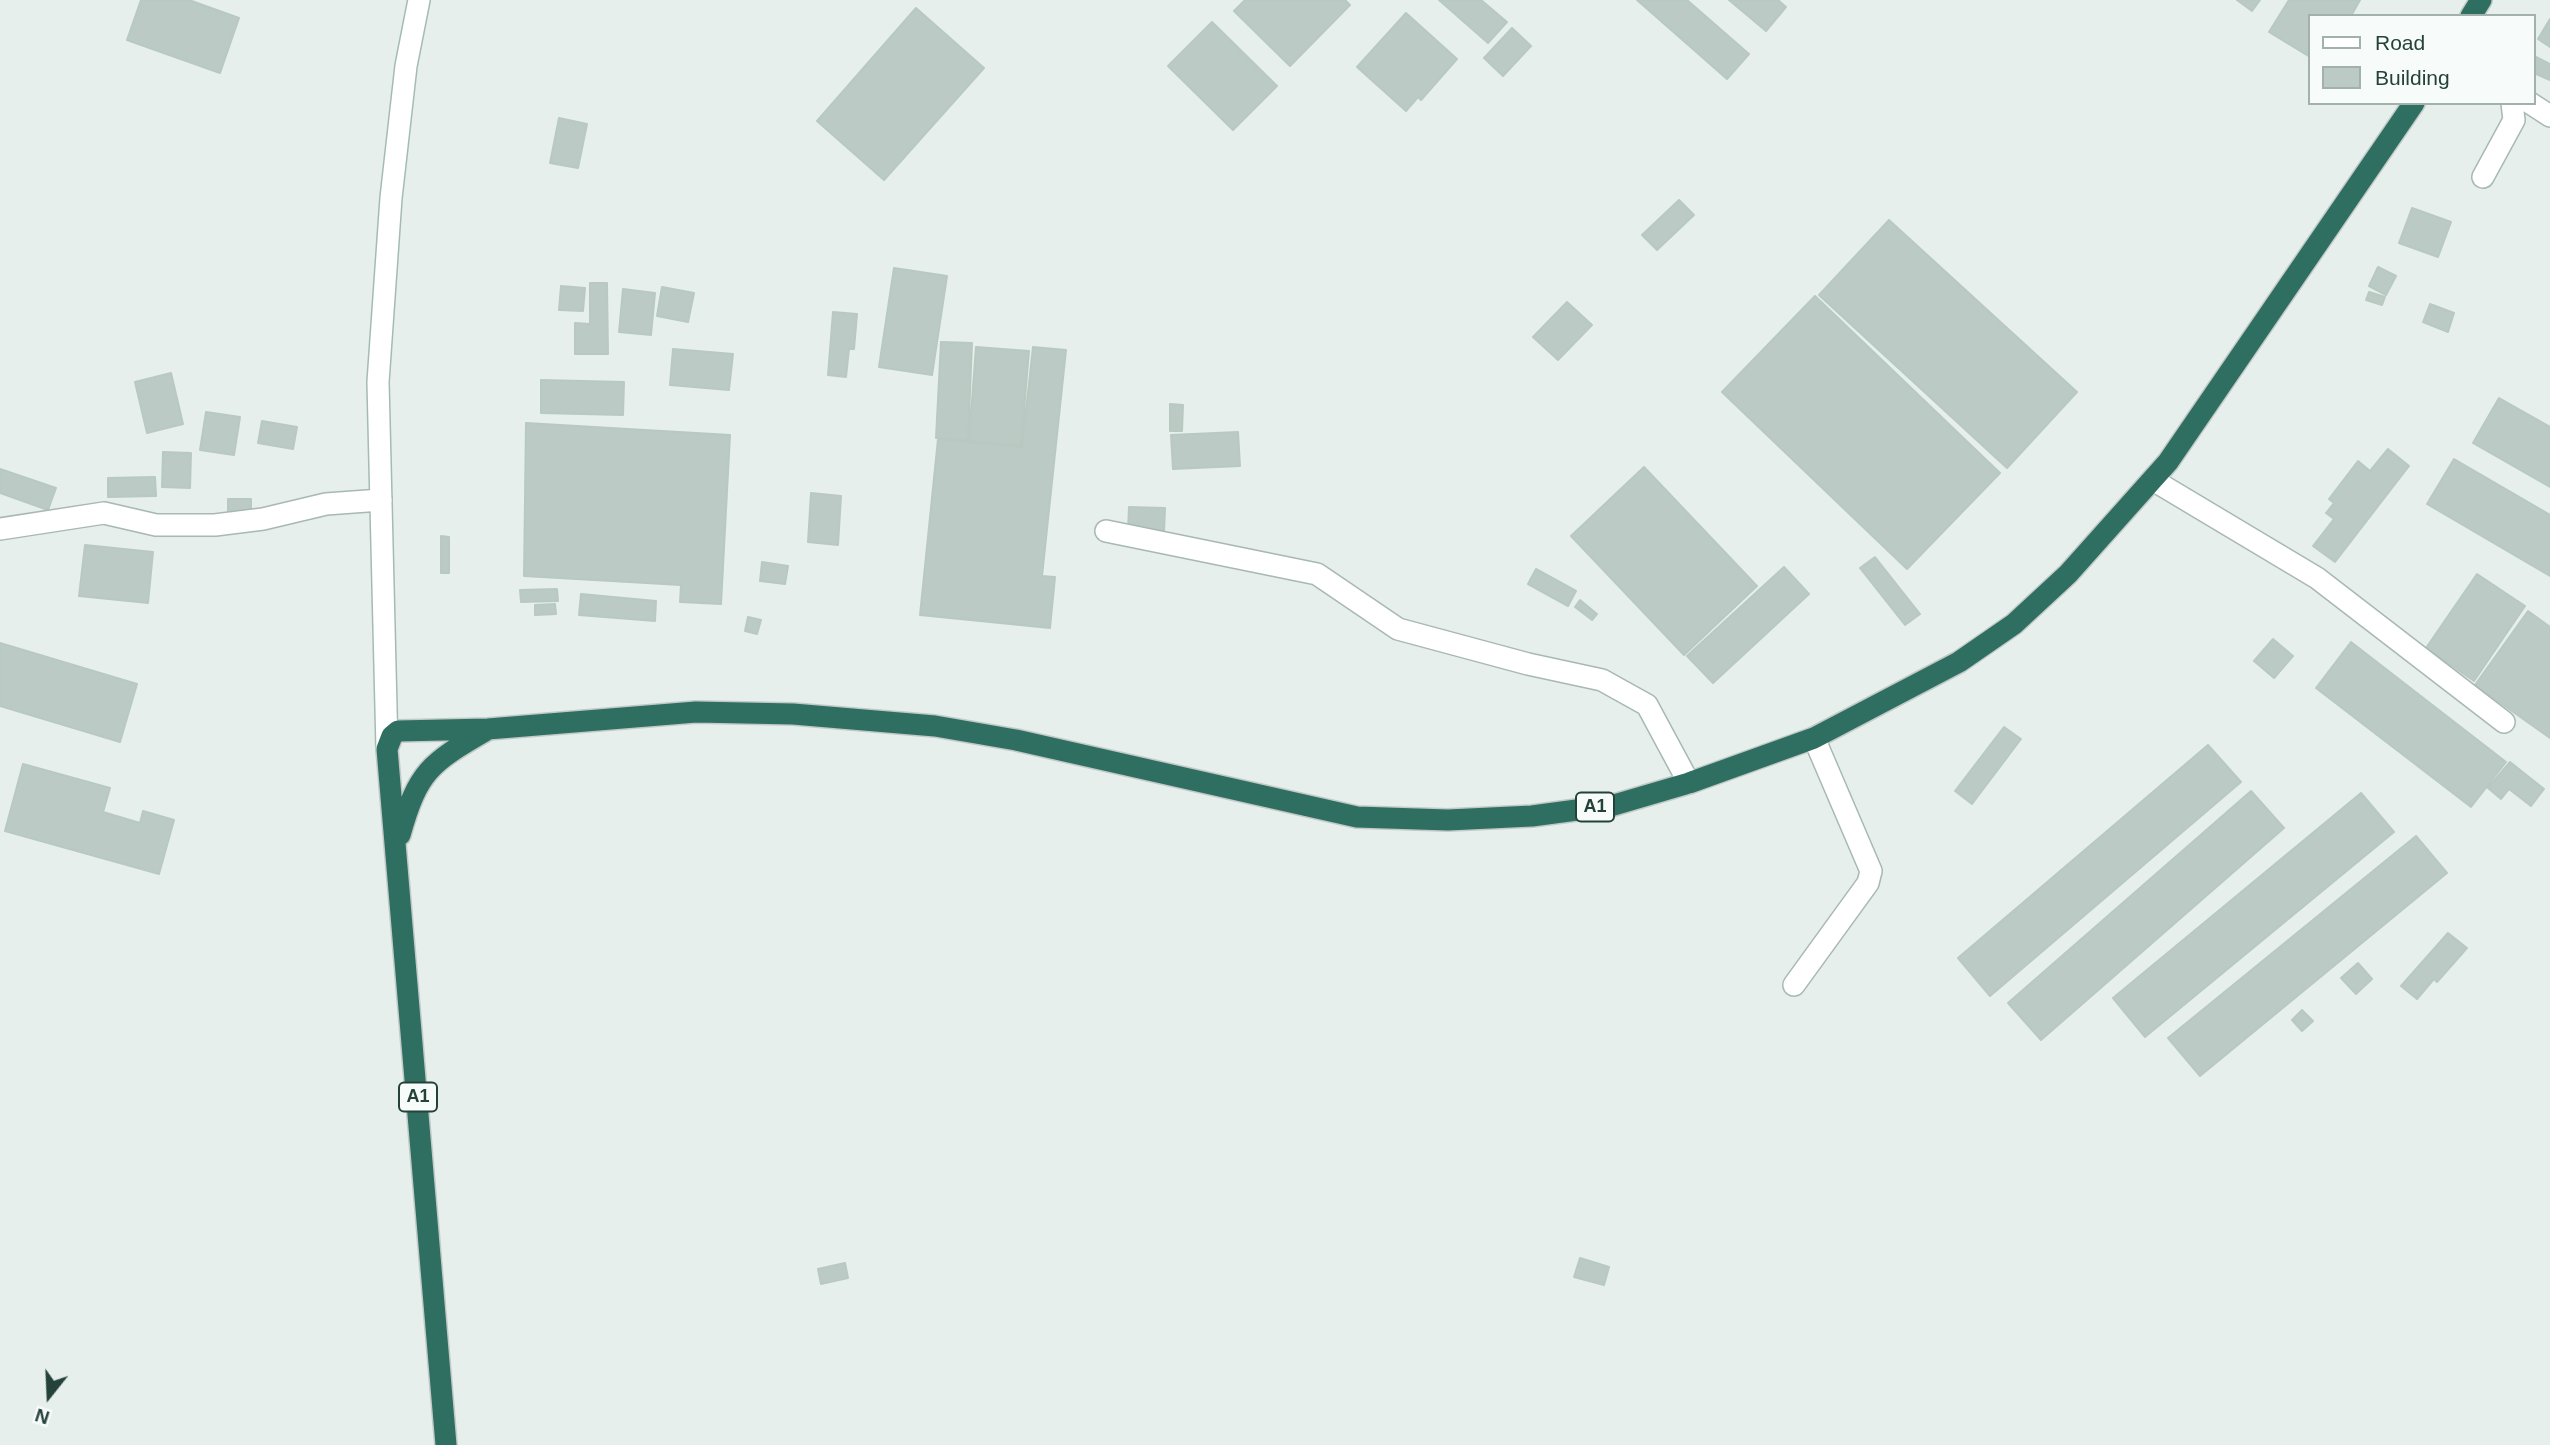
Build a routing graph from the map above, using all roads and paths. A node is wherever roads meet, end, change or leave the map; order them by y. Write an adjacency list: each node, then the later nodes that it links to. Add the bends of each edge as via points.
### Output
1 (419, 0): 8 (street, via 406,66 391,198 378,382)
2 (2413, 105): 7 (highway, A1)
3 (2512, 105): 6 (street, via 2514,120)
4 (2533, 105): 5 (street)
5 (2550, 116)
6 (2483, 177)
7 (2153, 480): 11 (street, via 2317,578); 13 (highway, A1, via 2068,574 2014,624 1959,662)
8 (381, 500): 9 (street, via 326,504 215,525 156,525 104,513); 14 (street)
9 (0, 529)
10 (1105, 531): 15 (street, via 1317,574 1398,629 1602,680 1647,705)
11 (2504, 722)
12 (488, 729): 14 (highway, A1, via 407,729 392,736); 15 (highway, A1, via 696,712 793,714 935,726 1357,817 1448,820 1532,816 1614,804); 16 (highway, A1, via 451,751 417,783)
13 (1814, 738): 15 (highway, A1); 17 (street, via 1871,871 1868,883)
14 (387, 749): 16 (highway, A1)
15 (1689, 783)
16 (397, 845): 18 (highway, A1)
17 (1794, 985)
18 (446, 1445)

